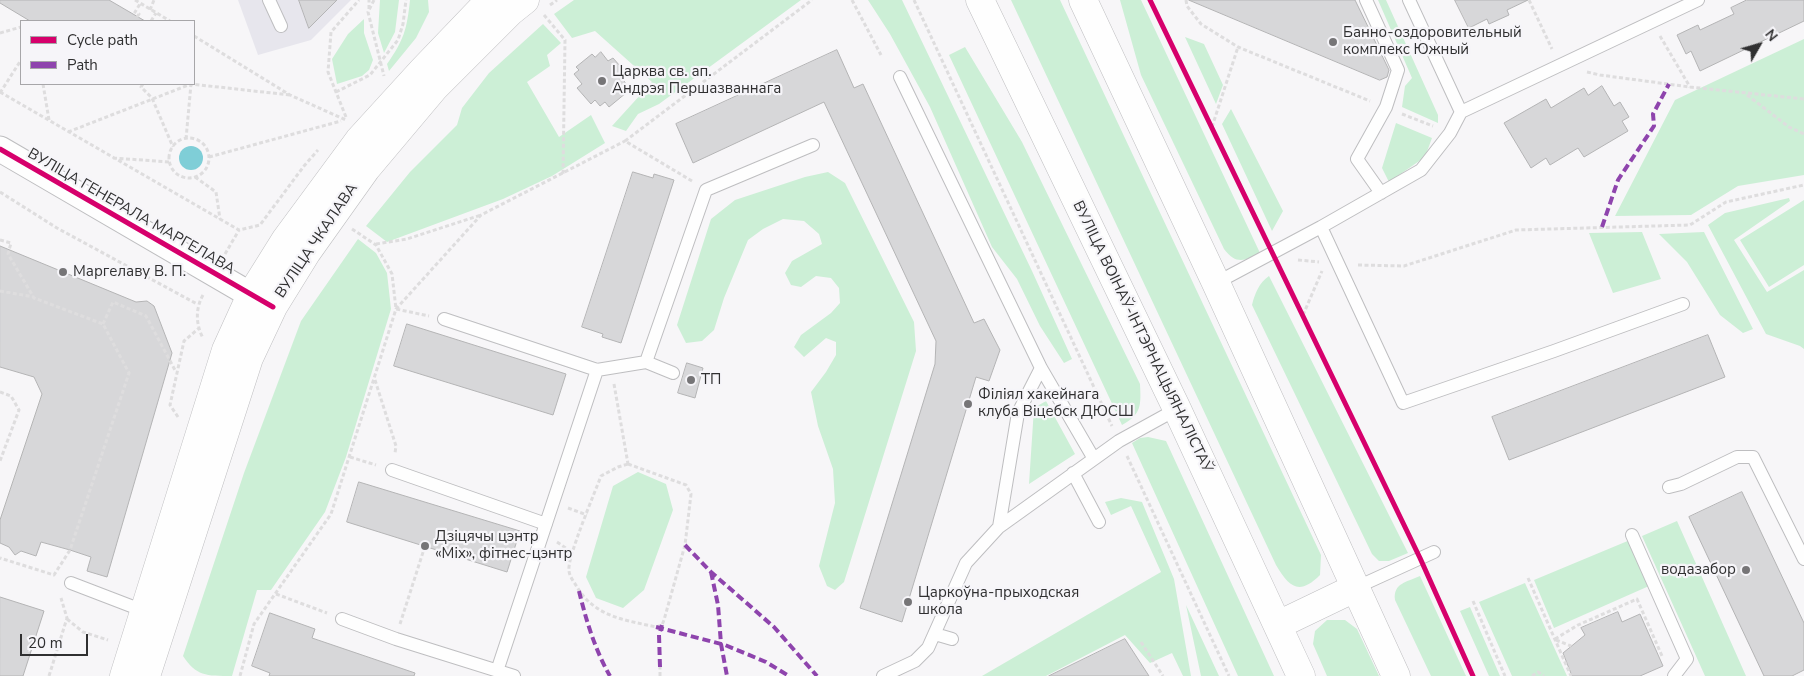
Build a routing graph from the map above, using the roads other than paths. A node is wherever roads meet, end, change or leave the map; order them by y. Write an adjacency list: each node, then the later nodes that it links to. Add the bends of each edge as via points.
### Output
1 (269, 0): 9 (lane)
2 (490, 0): 17 (main road, ВУЛІЦА ЧКАЛАВА, via 359,140 286,239)
3 (980, 0): 24 (main road, ВУЛІЦА ВОІНАЎ-ІНТЭРНАЦЫЯНАЛІСТАЎ)
4 (1083, 0): 16 (main road)
5 (1366, 0): 14 (lane, via 1398,70 1386,107 1357,159)
6 (1409, 0): 11 (lane)
7 (1698, 0): 11 (lane)
8 (538, 6): 17 (main road, ВУЛІЦА ЧКАЛАВА, via 510,12 435,87 366,169 307,252)
9 (281, 26)
10 (900, 77): 21 (lane)
11 (1461, 112): 14 (lane, via 1450,133 1421,170)
12 (813, 145): 20 (lane, via 706,190)
13 (0, 149): 17 (street, ВУЛІЦА ГЕНЕРАЛА МАРГЕЛАВА)
14 (1381, 193): 15 (lane)
15 (1321, 228): 16 (lane); 18 (lane, via 1403,403)
16 (1216, 283): 36 (main road)
17 (262, 301): 37 (main road, ВУЛІЦА ЧКАЛАВА, via 249,358)
18 (1684, 304)
19 (444, 319): 23 (lane)
20 (646, 362): 22 (lane); 23 (lane)
21 (1041, 368): 25 (lane); 31 (lane, via 1018,413)
22 (673, 372)
23 (596, 373): 30 (lane)
24 (1177, 409): 25 (lane, via 1119,441); 39 (main road, ВУЛІЦА ВОІНАЎ-ІНТЭРНАЦЫЯНАЛІСТАЎ)
25 (1094, 459): 27 (lane)
26 (392, 470): 30 (lane)
27 (1073, 473): 29 (lane); 31 (lane)
28 (1670, 487): 34 (lane, via 1737,457 1753,457)
29 (1099, 522)
30 (546, 524): 42 (lane)
31 (999, 527): 40 (lane, via 966,563)
32 (1632, 535): 48 (lane, via 1687,659)
33 (1434, 552): 36 (lane)
34 (1804, 559)
35 (71, 583): 37 (lane)
36 (1354, 588): 39 (main road); 47 (main road)
37 (154, 614): 43 (main road, ВУЛІЦА ЧКАЛАВА)
38 (342, 619): 42 (lane)
39 (1278, 625): 46 (main road, ВУЛІЦА ВОІНАЎ-ІНТЭРНАЦЫЯНАЛІСТАЎ)
40 (935, 634): 41 (lane); 45 (lane, via 928,648 914,661)
41 (952, 639)
42 (497, 671): 44 (lane)
43 (132, 675)
44 (514, 676)
45 (883, 676)
46 (1301, 676)
47 (1396, 676)
48 (1674, 676)

